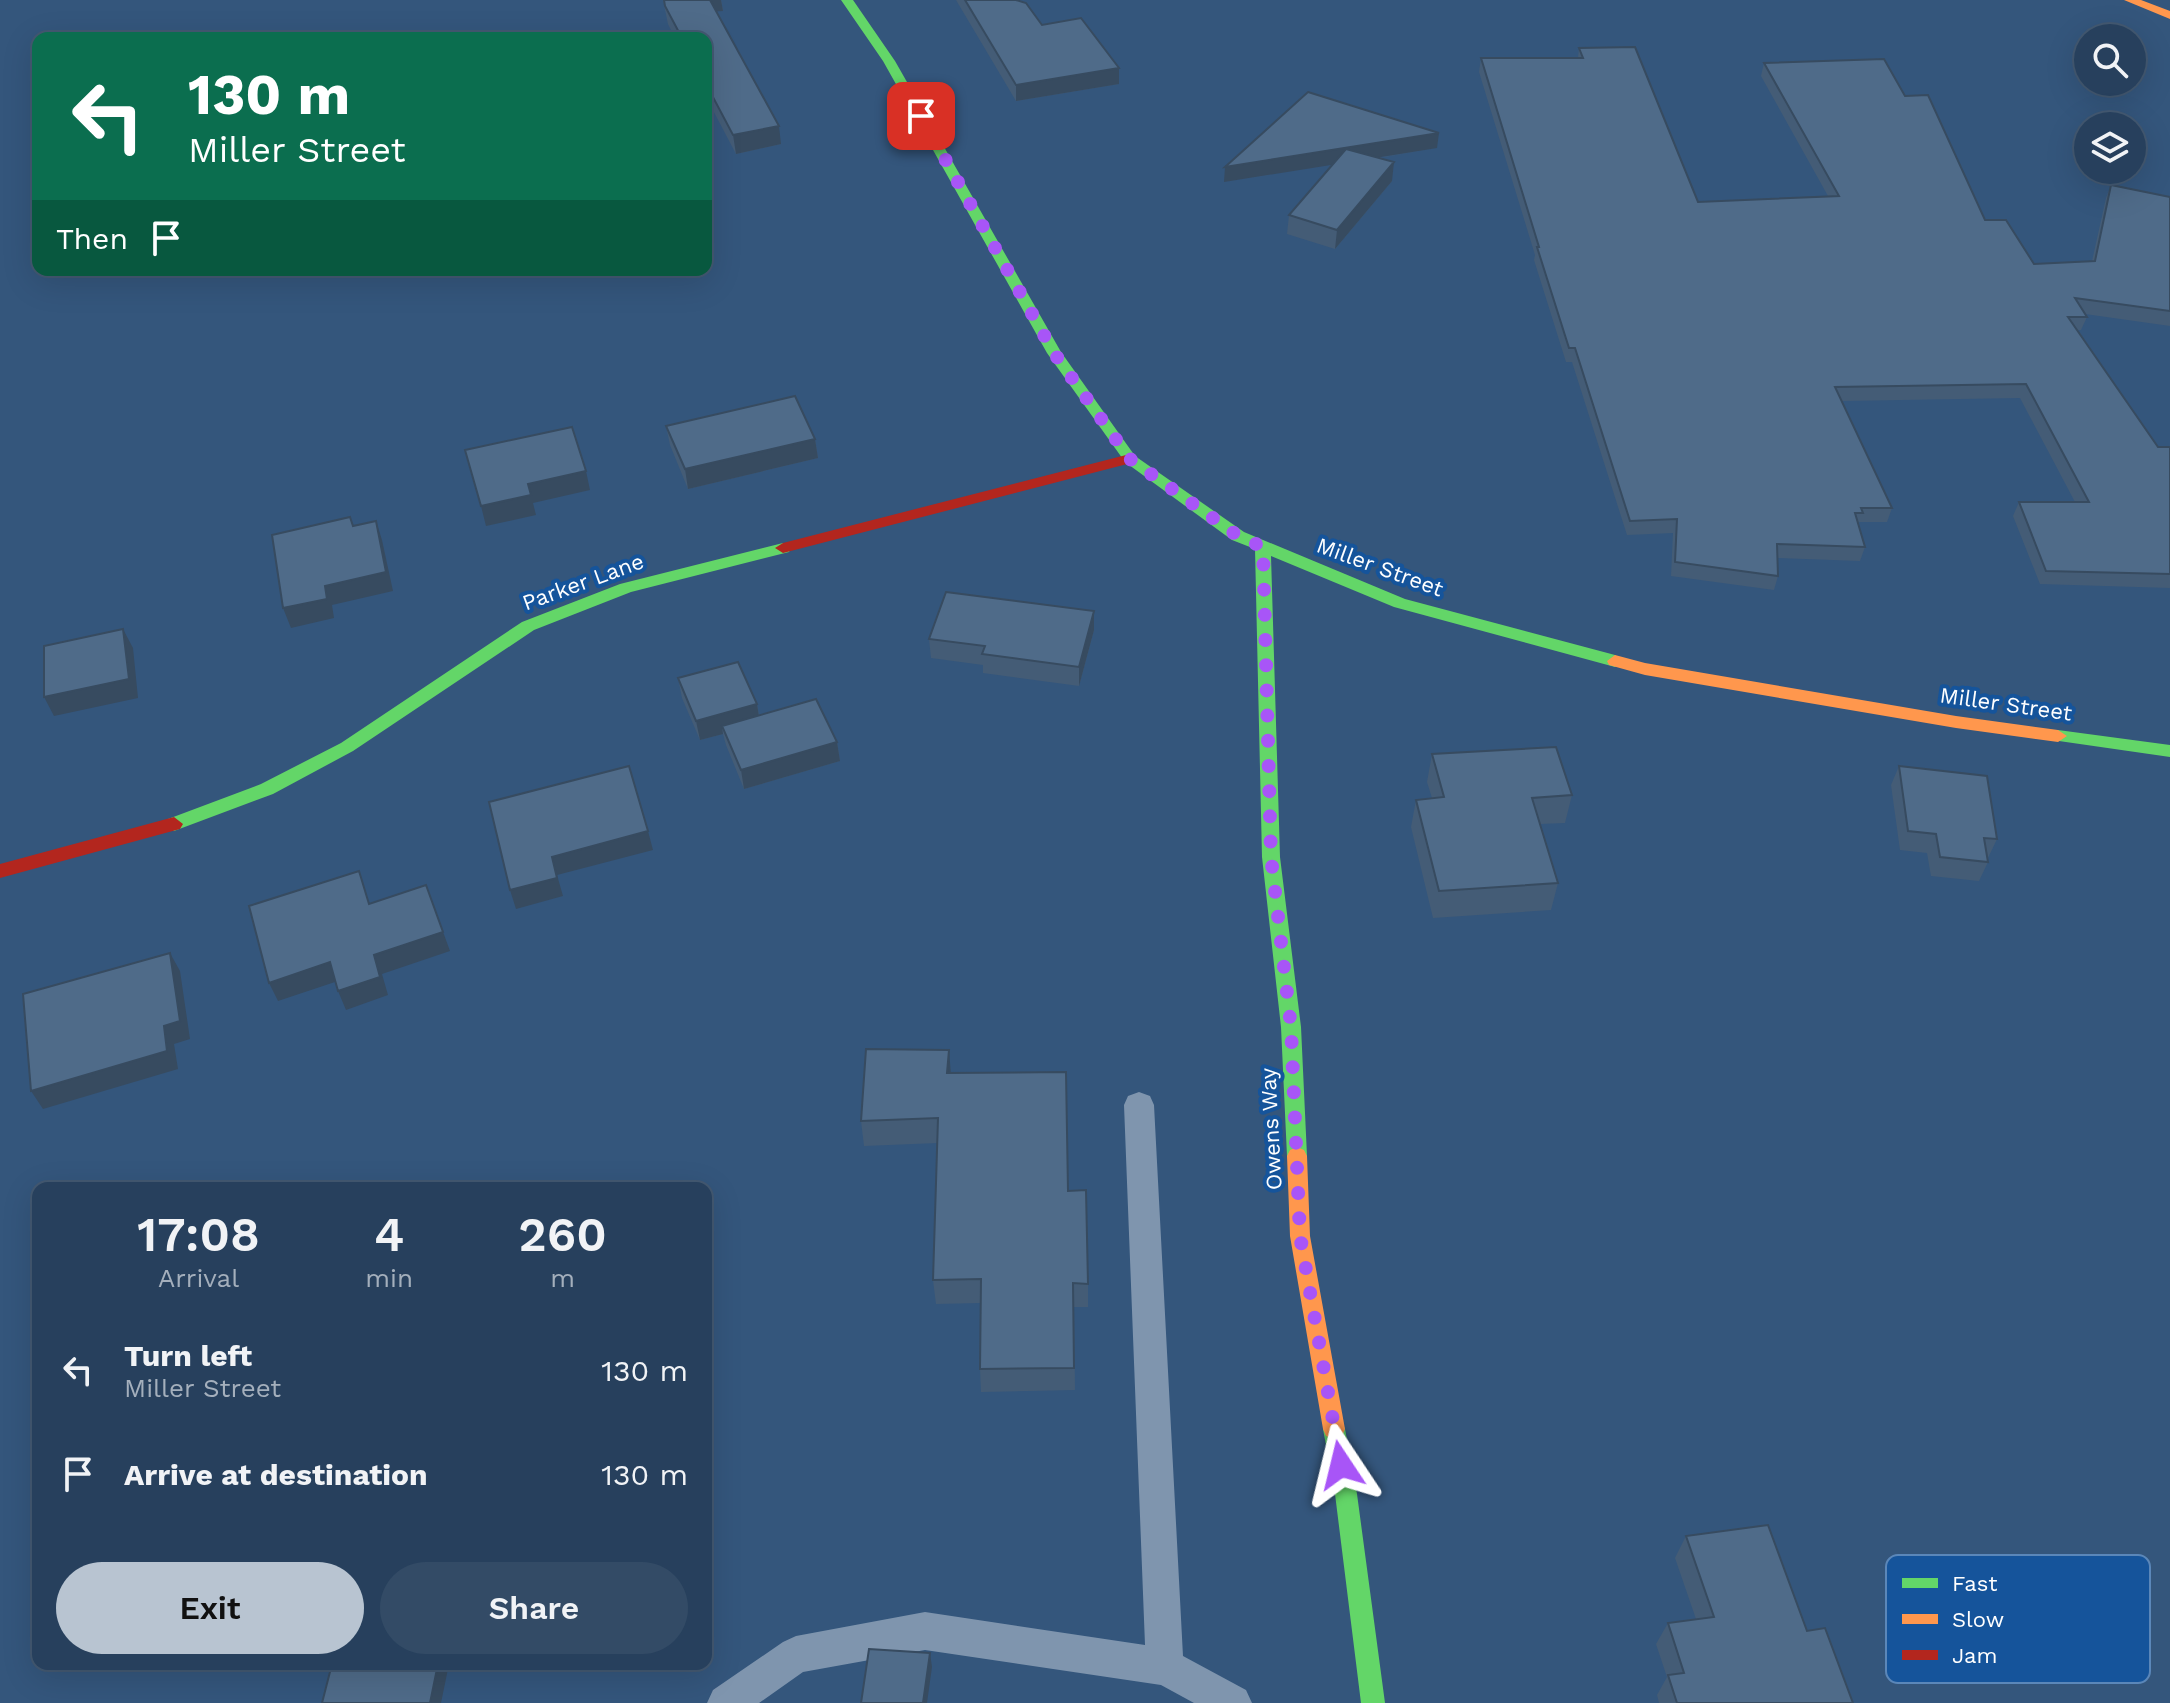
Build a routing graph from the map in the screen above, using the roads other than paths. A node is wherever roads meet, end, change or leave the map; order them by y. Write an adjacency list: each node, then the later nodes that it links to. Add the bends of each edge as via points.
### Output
1 (847, 0): 4 (main road, Miller Street, via 889,61 1054,353)
2 (2130, 0): 3 (main road)
3 (2170, 15)
4 (1130, 459): 5 (main road, Miller Street, via 1238,536); 7 (main road, Parker Lane, via 626,588 528,626 347,747 267,789 176,824)
5 (1263, 547): 6 (main road, Miller Street, via 1400,603 1645,669 1956,722); 12 (main road, Owens Way, via 1271,857 1291,1027 1300,1236 1346,1494)
6 (2170, 751)
7 (0, 871)
8 (1139, 1105): 9 (lane)
9 (1165, 1667): 10 (lane, via 925,1631 796,1655); 11 (lane)
10 (726, 1703)
11 (1233, 1703)
12 (1373, 1703)

